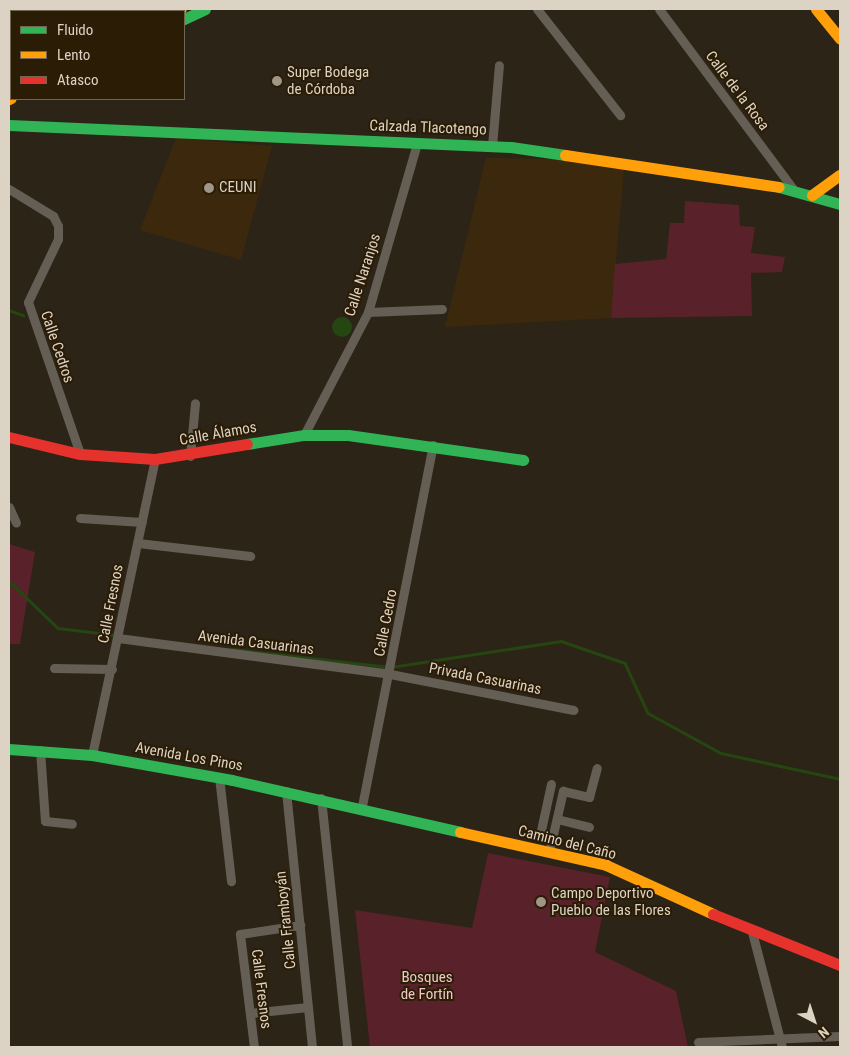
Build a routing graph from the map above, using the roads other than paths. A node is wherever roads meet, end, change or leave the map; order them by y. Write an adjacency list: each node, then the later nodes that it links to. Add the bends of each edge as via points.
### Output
1 (205, 9): 5 (street)
2 (537, 9): 8 (street)
3 (659, 9): 14 (street, Calle de la Rosa)
4 (821, 10): 6 (street)
5 (185, 18)
6 (840, 39)
7 (499, 65): 11 (street)
8 (620, 115)
9 (9, 125): 10 (street, Calzada Tlacotengo)
10 (418, 143): 11 (street, Calzada Tlacotengo); 18 (street, Calle Naranjos)
11 (492, 146): 14 (street, Calzada Tlacotengo)
12 (840, 175): 15 (street)
13 (9, 189): 23 (street, Calle Cedros, via 53,216 58,226 58,239 28,302)
14 (793, 189): 15 (street, Calzada Tlacotengo)
15 (812, 195): 16 (street, Calzada Tlacotengo)
16 (840, 204)
17 (442, 309): 18 (street)
18 (368, 312): 20 (street, Calle Naranjos)
19 (195, 403): 24 (street)
20 (304, 435): 22 (street, Calle Álamos); 24 (street, Calle Álamos)
21 (9, 437): 23 (street, Calle Álamos)
22 (433, 445): 26 (street, Calle Álamos); 36 (street, Calle Cedro)
23 (80, 454): 25 (street, Calle Álamos)
24 (190, 456): 25 (street, Calle Álamos)
25 (155, 458): 29 (street, Calle Fresnos)
26 (523, 460)
27 (9, 507): 30 (street)
28 (80, 518): 29 (street)
29 (142, 522): 31 (street, Calle Fresnos)
30 (16, 523)
31 (138, 543): 32 (street); 33 (street, Calle Fresnos)
32 (250, 556)
33 (118, 638): 35 (street, Calle Fresnos); 36 (street, Avenida Casuarinas)
34 (54, 668): 35 (street)
35 (112, 669): 40 (street, Calle Fresnos)
36 (390, 674): 37 (street, Privada Casuarinas); 46 (street, Calle Cedro)
37 (574, 710)
38 (9, 749): 39 (street, Avenida Los Pinos)
39 (40, 750): 40 (street, Avenida Los Pinos); 48 (street, via 45,821)
40 (92, 755): 42 (street, Avenida Los Pinos)
41 (597, 768): 47 (street, via 589,796 563,791)
42 (219, 777): 44 (street, Avenida Los Pinos); 52 (street)
43 (551, 784): 50 (street, via 540,835)
44 (286, 791): 45 (street, Avenida Los Pinos); 53 (street, Calle Framboyán)
45 (321, 798): 46 (street, Avenida Los Pinos); 63 (street)
46 (362, 806): 51 (street, Camino del Caño)
47 (557, 819): 49 (street); 50 (street)
48 (72, 824)
49 (589, 827)
50 (553, 838): 51 (street)
51 (549, 852): 54 (street, Camino del Caño, via 606,865)
52 (231, 881)
53 (300, 925): 56 (street, Calle Framboyán); 57 (street, Calle Fresnos, via 240,934)
54 (752, 932): 55 (street, Camino del Caño); 60 (street)
55 (840, 965)
56 (308, 1007): 57 (street); 62 (street, Calle Framboyán)
57 (250, 1013): 61 (street, Calle Fresnos)
58 (840, 1036): 60 (street)
59 (698, 1042): 60 (street)
60 (781, 1043)
61 (254, 1047)
62 (312, 1047)
63 (346, 1047)

